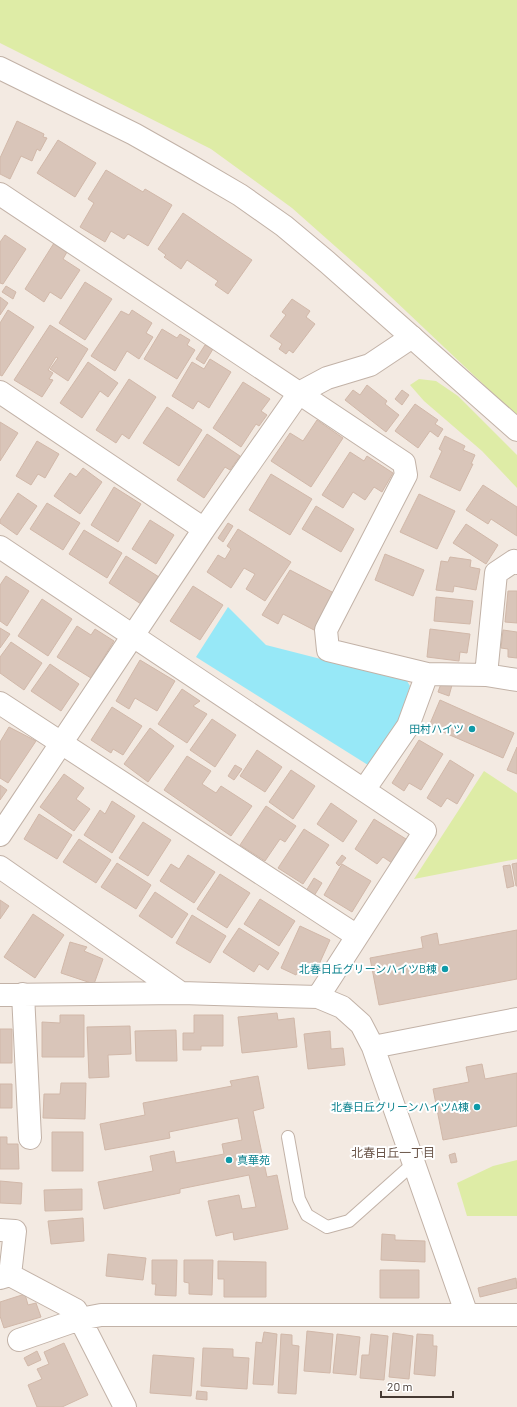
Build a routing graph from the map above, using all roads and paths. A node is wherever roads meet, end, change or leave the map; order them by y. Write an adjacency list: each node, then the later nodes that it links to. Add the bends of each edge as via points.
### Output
1 (0, 68): 3 (street, via 134,134 240,195 284,226)
2 (0, 194): 5 (street)
3 (412, 337): 5 (street, via 370,365 327,378); 6 (street)
4 (0, 392): 7 (street)
5 (299, 393): 7 (street); 11 (street, via 404,463 406,475 326,630 328,650)
6 (517, 430)
7 (204, 529): 10 (street)
8 (0, 547): 10 (street)
9 (517, 563): 12 (street, via 514,561 496,573)
10 (134, 635): 15 (street); 16 (street)
11 (427, 674): 12 (street); 16 (street, via 408,726)
12 (486, 675): 13 (street)
13 (517, 680)
14 (0, 703): 15 (street)
15 (62, 744): 17 (street); 19 (street)
16 (364, 790): 19 (street, via 425,831)
17 (0, 835)
18 (0, 867): 20 (street)
19 (358, 936): 23 (street)
20 (181, 993): 21 (street); 23 (street)
21 (23, 994): 22 (street); 27 (street)
22 (0, 995)
23 (318, 997): 25 (street, via 347,1011 361,1024)
24 (517, 1019): 25 (street)
25 (373, 1047): 28 (street)
26 (288, 1136): 28 (lane, via 299,1198 307,1215 327,1227 349,1221)
27 (30, 1138)
28 (414, 1163): 31 (street)
29 (0, 1230): 30 (street, via 15,1232)
30 (5, 1276): 33 (street, via 76,1310)
31 (467, 1315): 32 (street); 33 (street, via 101,1315)
32 (517, 1315)
33 (80, 1319): 34 (street); 35 (street)
34 (19, 1340)
35 (125, 1407)

